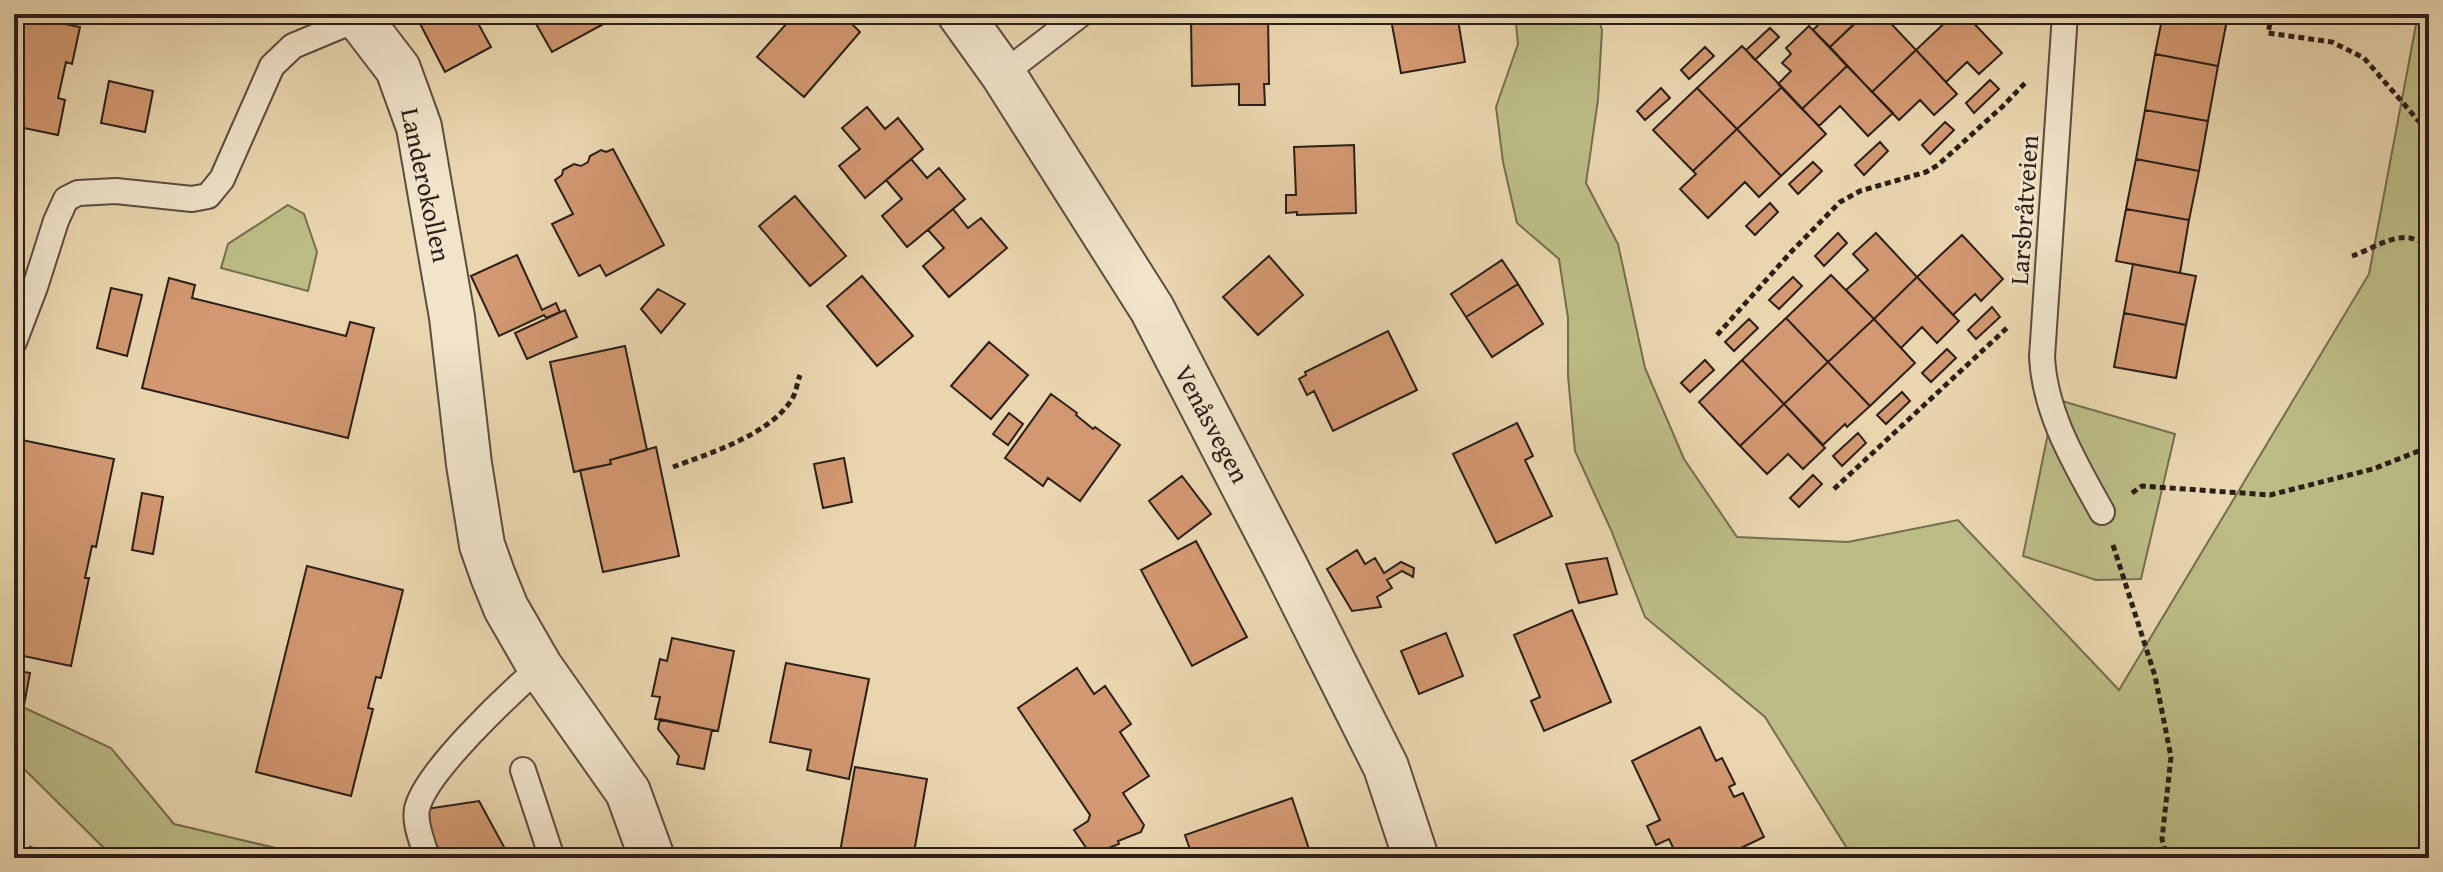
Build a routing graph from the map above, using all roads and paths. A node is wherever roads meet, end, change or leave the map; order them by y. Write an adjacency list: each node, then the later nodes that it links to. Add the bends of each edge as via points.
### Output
1 (960, 14): 7 (street, Venåsvegen)
2 (1081, 14): 7 (lane)
3 (2065, 14): 6 (lane, Larsbråtveien)
4 (2272, 14): 8 (path, via 2268,33 2332,42 2364,58)
5 (364, 18): 13 (lane, Landerokollen, via 293,46 272,66 222,179 208,196 116,191 78,193 66,199); 19 (street, Landerokollen, via 398,69 419,127 443,259 482,545 506,608)
6 (2062, 57): 11 (lane, Larsbråtveien); 12 (path, via 2046,64 1938,165 1840,202)
7 (1003, 74): 24 (street, Venåsvegen, via 1159,322 1386,767)
8 (2429, 133)
9 (2429, 244): 10 (path, via 2408,237 2387,240)
10 (2352, 256)
11 (2047, 290): 17 (path); 18 (lane, Larsbråtveien, via 2043,378 2063,440)
12 (1717, 335)
13 (14, 342)
14 (800, 375): 16 (path, via 792,399 776,418 735,443)
15 (2429, 447): 18 (path, via 2373,469 2270,495 2142,486)
16 (673, 467)
17 (1834, 489)
18 (2102, 512): 25 (path, via 2155,676 2171,757 2162,839)
19 (540, 667): 21 (lane, via 504,698 426,790 416,819); 23 (street, Landerokollen, via 628,792)
20 (523, 770): 22 (lane)
21 (427, 858)
22 (552, 858)
23 (652, 858)
24 (1416, 858)
25 (2167, 858)

